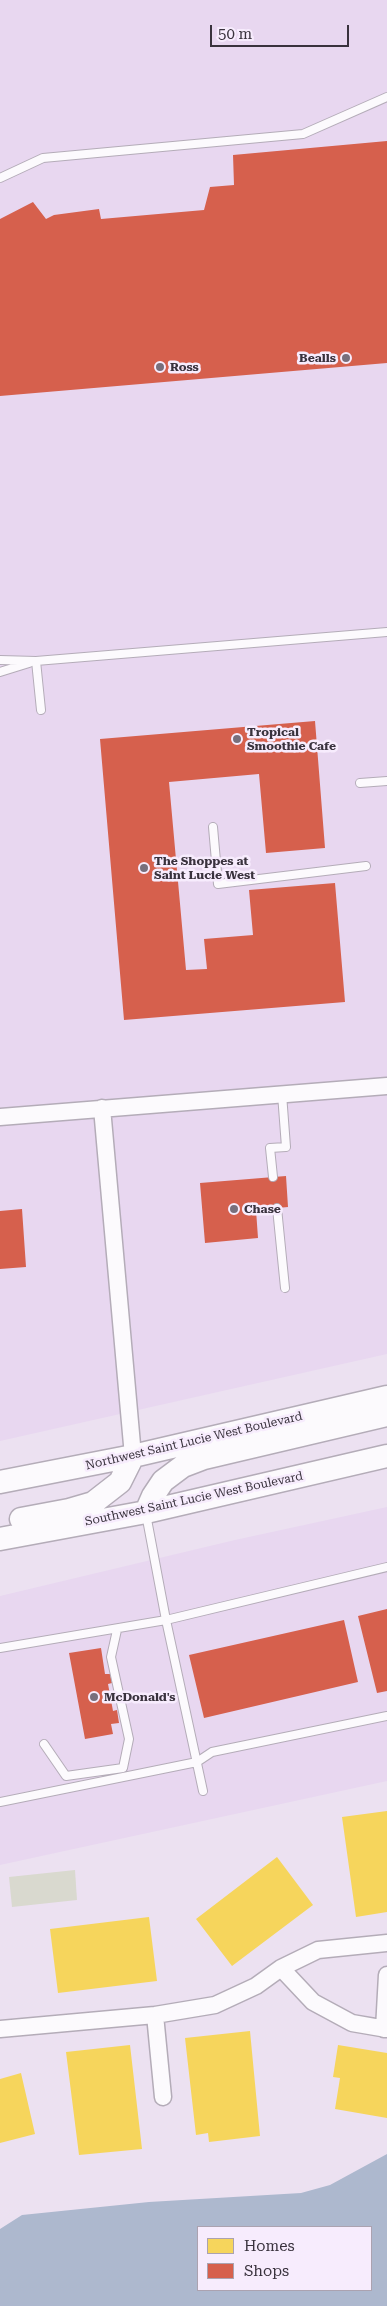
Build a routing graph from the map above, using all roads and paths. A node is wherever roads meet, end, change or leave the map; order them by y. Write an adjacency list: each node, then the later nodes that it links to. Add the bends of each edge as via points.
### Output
1 (387, 97): 2 (lane, via 304,134 43,158)
2 (0, 178)
3 (387, 632): 5 (lane)
4 (0, 660): 5 (lane)
5 (36, 661): 6 (lane); 7 (lane)
6 (0, 672)
7 (41, 710)
8 (387, 781): 9 (lane)
9 (360, 783)
10 (213, 827): 11 (lane, via 218,884)
11 (366, 866)
12 (387, 1086): 13 (street)
13 (282, 1094): 14 (street); 16 (lane, via 286,1147 270,1148)
14 (102, 1108): 15 (street); 21 (street)
15 (0, 1117)
16 (273, 1177)
17 (277, 1208): 18 (lane)
18 (285, 1288)
19 (387, 1397): 21 (main road, Northwest Saint Lucie West Boulevard)
20 (387, 1415): 24 (main road, via 204,1458 183,1466 163,1481)
21 (133, 1456): 23 (main road, Northwest Saint Lucie West Boulevard); 25 (main road, via 120,1482 93,1503)
22 (387, 1456): 24 (main road, Southwest Saint Lucie West Boulevard)
23 (0, 1482)
24 (146, 1512): 26 (main road, Southwest Saint Lucie West Boulevard); 28 (lane)
25 (0, 1524)
26 (0, 1539)
27 (387, 1567): 28 (lane)
28 (166, 1620): 29 (lane); 33 (lane)
29 (117, 1630): 30 (lane); 32 (lane, via 111,1657 129,1738 123,1768 66,1776)
30 (0, 1648)
31 (387, 1716): 33 (lane, via 212,1752)
32 (44, 1744)
33 (197, 1762): 34 (lane); 35 (lane)
34 (204, 1791)
35 (0, 1802)
36 (387, 1943): 37 (street, via 318,1950)
37 (281, 1968): 39 (street, via 256,1986 215,2005); 41 (street, via 313,2002 352,2022)
38 (387, 1975): 41 (street)
39 (155, 2014): 40 (street); 42 (street)
40 (0, 2029)
41 (385, 2029)
42 (163, 2097)

